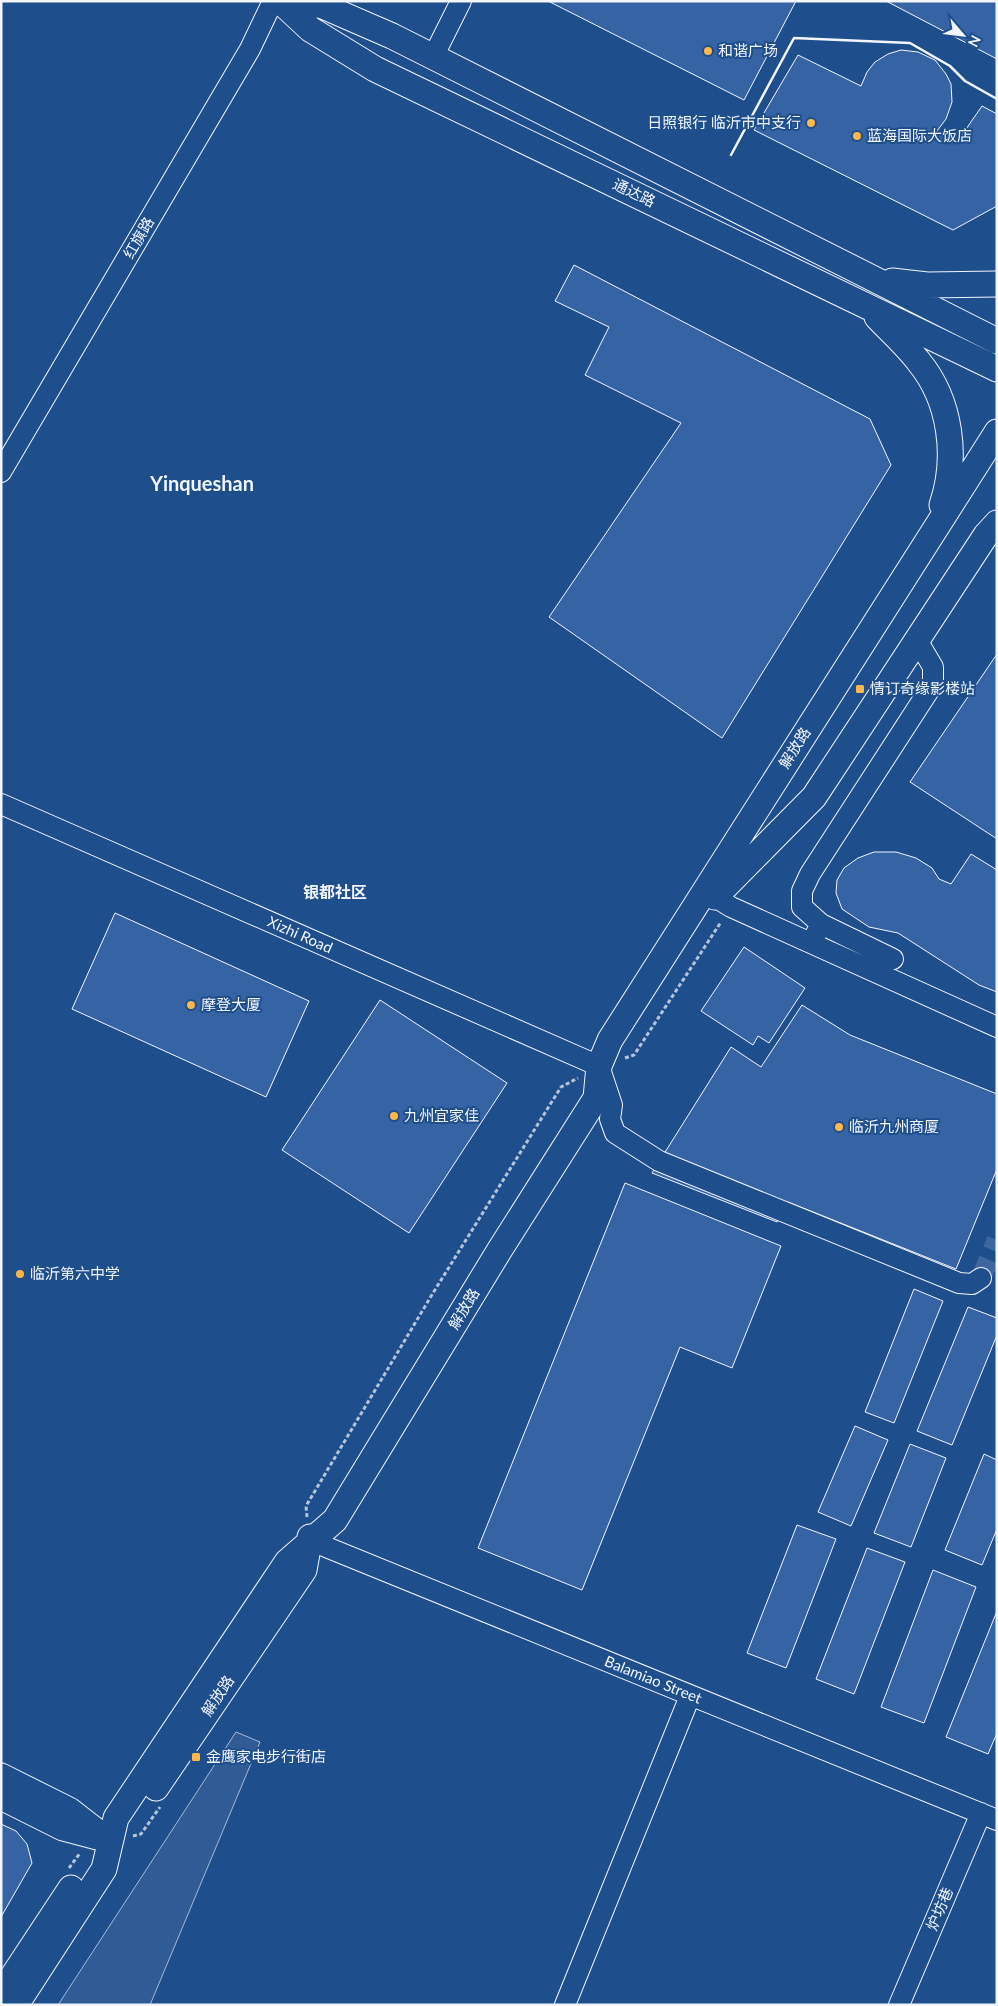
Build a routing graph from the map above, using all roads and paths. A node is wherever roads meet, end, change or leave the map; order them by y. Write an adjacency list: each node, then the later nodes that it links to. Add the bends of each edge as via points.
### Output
1 (273, 1): 13 (street, 红旗路, via 250,49)
2 (280, 1): 8 (main road, 通达路, via 310,29 374,68)
3 (299, 1): 5 (main road, 通达路, via 323,6)
4 (461, 1): 5 (street)
5 (433, 57): 6 (main road, 通达路)
6 (872, 278): 7 (main road, via 927,286); 9 (main road, 通达路)
7 (997, 284)
8 (865, 304): 10 (main road, 通达路); 15 (main road, via 920,363 934,386 949,426 948,486)
9 (997, 340)
10 (997, 369)
11 (997, 432): 15 (main road, 解放路)
12 (997, 457): 18 (main road, 解放路)
13 (1, 472)
14 (997, 523): 16 (main road)
15 (934, 528): 23 (main road, 解放路, via 610,1040)
16 (917, 640): 18 (main road, via 814,797); 19 (street, via 933,667 933,684 802,891 802,907)
17 (1, 804): 23 (street, Xizhi Road)
18 (723, 902): 20 (street); 23 (main road, 解放路, via 619,1046); 23 (path, via 634,1055)
19 (821, 924): 20 (street); 21 (street)
20 (811, 943): 22 (street)
21 (893, 959)
22 (997, 1027)
23 (599, 1066): 24 (street, via 612,1105 610,1119 615,1133 659,1161 959,1283 972,1284); 25 (main road, 解放路, via 596,1098 335,1520); 25 (path, via 561,1087 433,1293 306,1506)
24 (981, 1278)
25 (309, 1540): 26 (street, Balamiao Street); 30 (main road, 解放路, via 304,1570 130,1827)
26 (690, 1696): 29 (street, Balamiao Street); 33 (street)
27 (1, 1776): 30 (main road, via 69,1810)
28 (1, 1797): 30 (main road, via 63,1828)
29 (989, 1817): 34 (street, 炉坊巷)
30 (109, 1841): 31 (main road, 解放路, via 92,1856); 32 (main road, via 104,1869)
31 (1, 1994)
32 (16, 2005)
33 (566, 2005)
34 (899, 2005)

